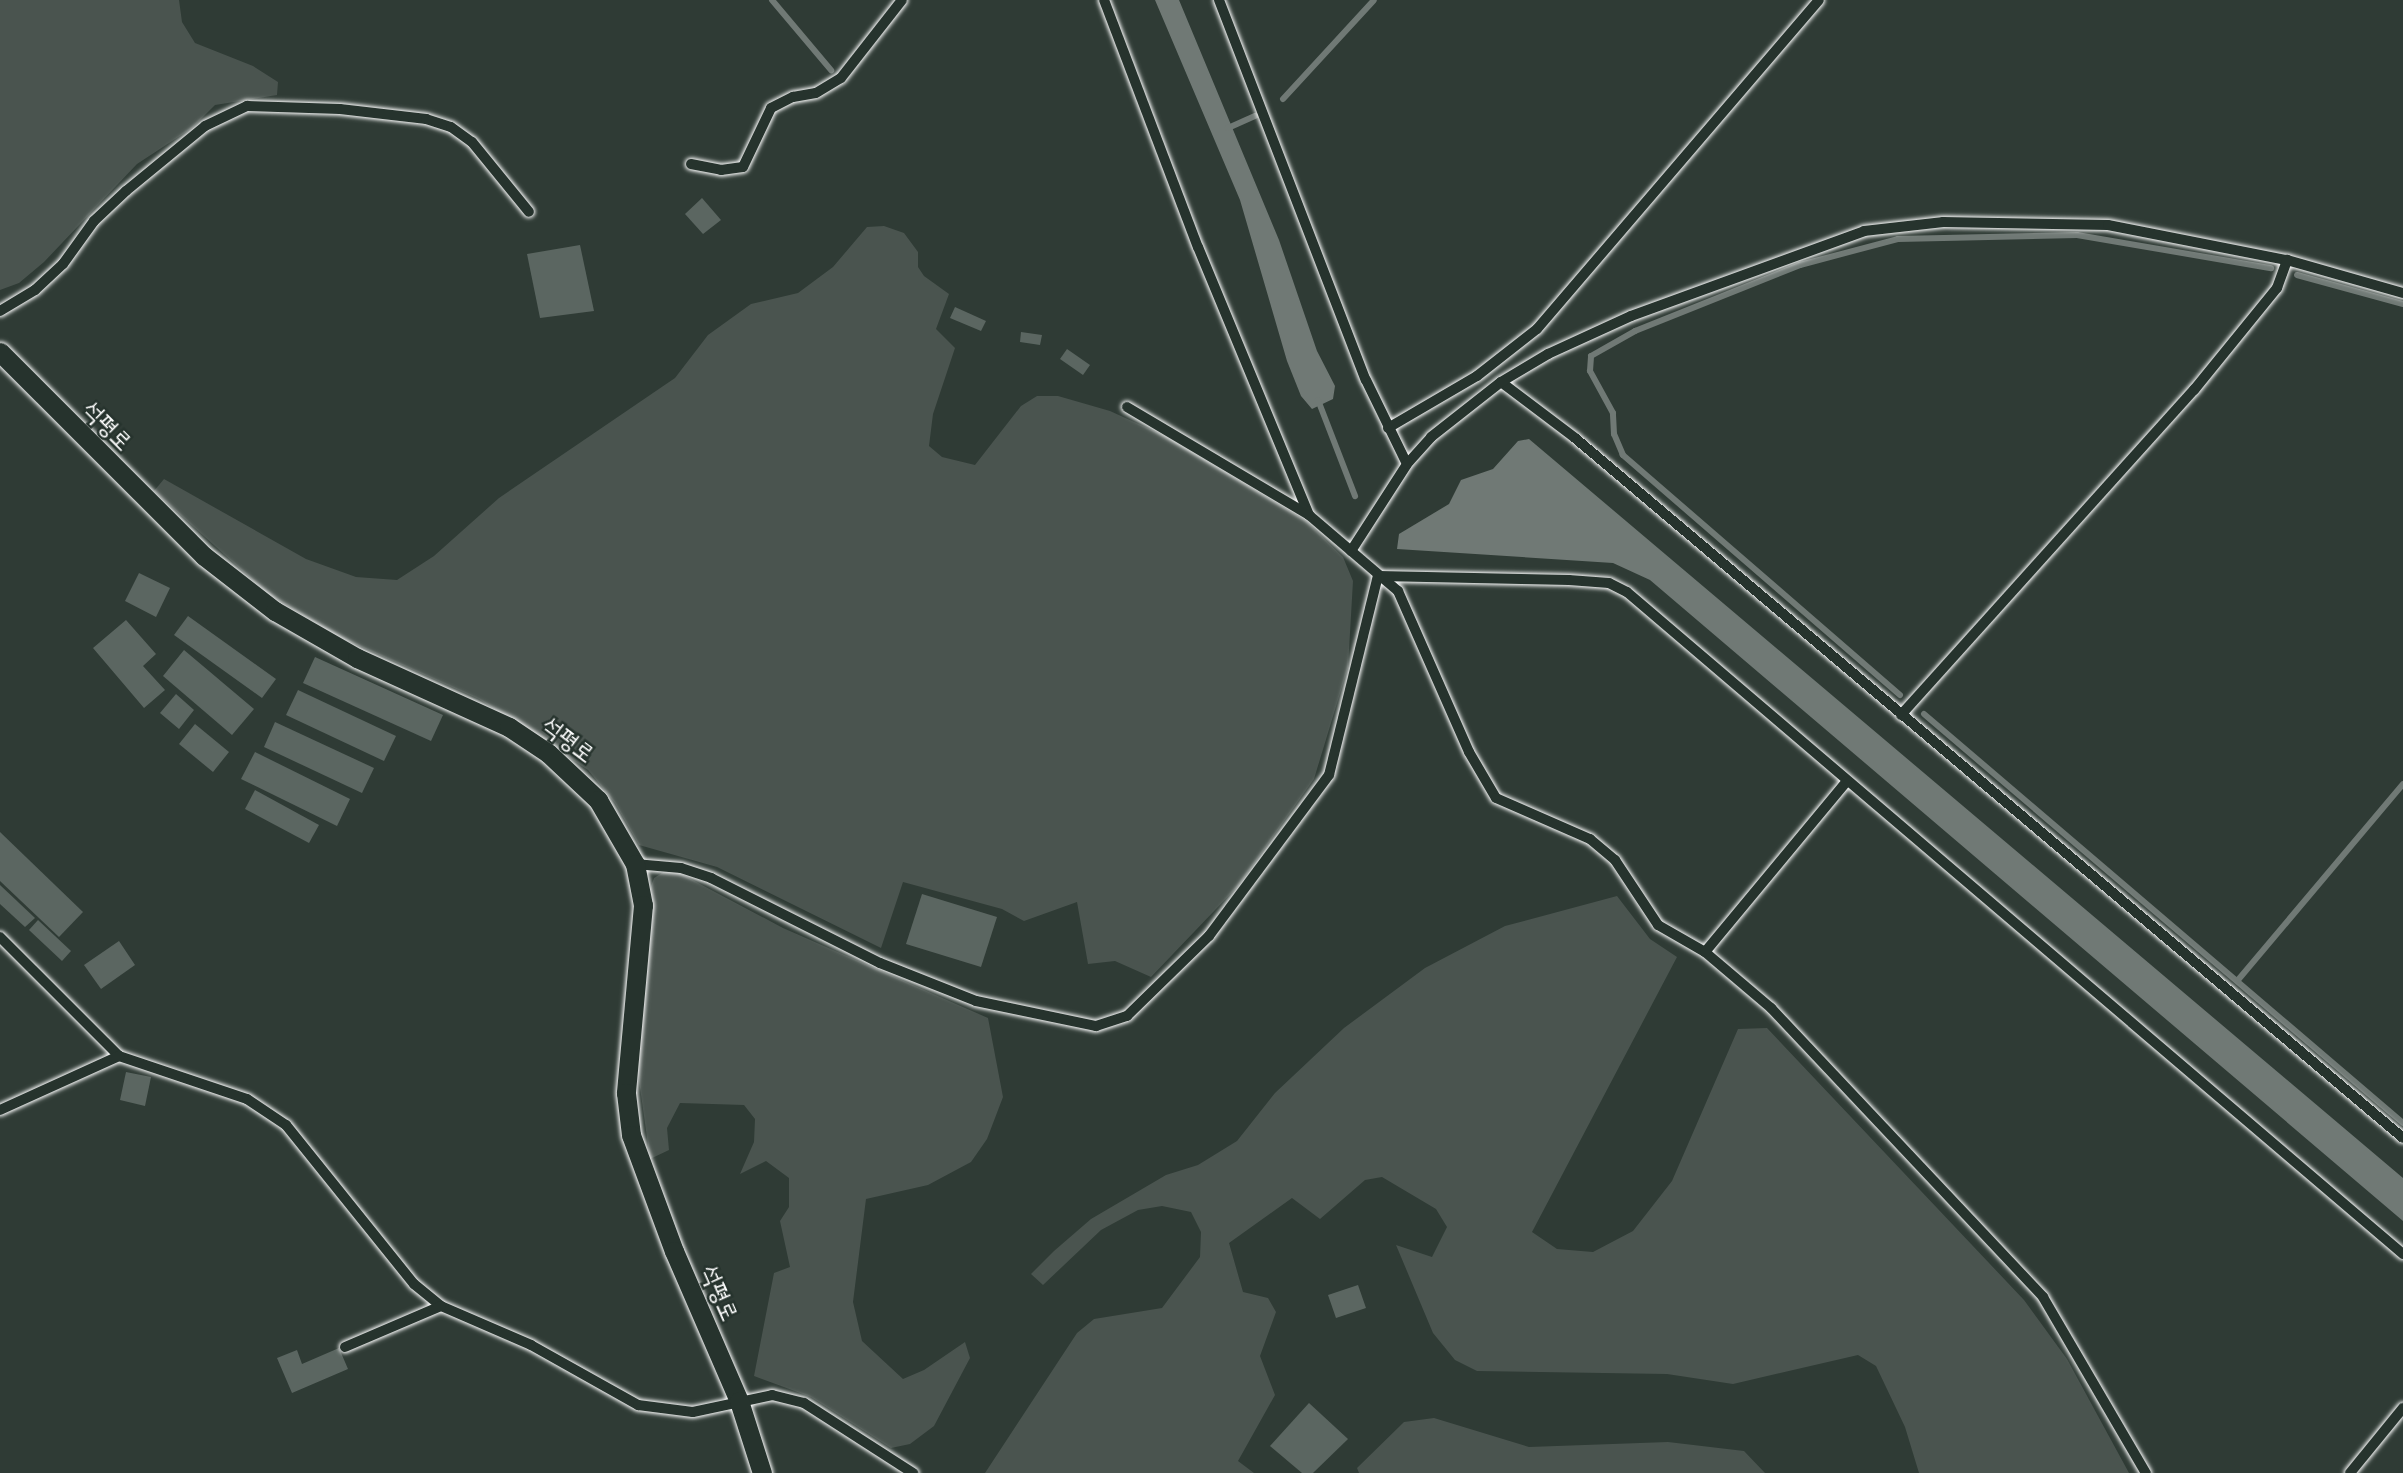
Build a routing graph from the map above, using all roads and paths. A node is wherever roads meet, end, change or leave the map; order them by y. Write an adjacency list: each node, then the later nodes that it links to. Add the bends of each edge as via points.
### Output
1 (902, 0): 5 (lane, via 841,78 816,93 771,108 743,167 721,170)
2 (1104, 0): 15 (lane, via 1198,247)
3 (1219, 0): 13 (lane)
4 (1819, 0): 13 (lane, via 1537,329 1477,376)
5 (691, 164)
6 (529, 212): 9 (lane, via 472,142 451,127 426,119 340,109 247,106 205,126 126,191 94,221 63,264 35,290)
7 (2287, 260): 8 (lane); 11 (lane, via 2108,225 1943,222 1896,226 1832,241 1631,316 1548,354); 18 (lane, via 2277,288 2194,390)
8 (2403, 293)
9 (0, 311)
10 (0, 352): 20 (street, 석평로, via 204,556 275,611 357,658 509,727 557,761 598,800)
11 (1501, 382): 14 (lane, via 1431,437); 18 (lane, via 1575,438)
12 (1128, 407): 15 (lane)
13 (1388, 428): 14 (lane)
14 (1407, 464): 16 (lane)
15 (1309, 515): 16 (lane)
16 (1351, 551): 17 (lane)
17 (1378, 576): 19 (lane, via 1609,583 1645,607); 20 (lane, via 1329,775 1209,936 1127,1016 1096,1026 976,1001 880,963 711,878); 22 (lane, via 1398,591 1408,608 1469,752 1496,798 1590,839 1615,860 1658,925)
18 (1901, 715): 25 (lane)
19 (1847, 780): 22 (lane); 26 (lane)
20 (635, 864): 29 (street, 석평로, via 643,905 626,1093 631,1135 674,1251)
21 (0, 937): 23 (lane)
22 (1705, 952): 33 (lane, via 1771,1008 2043,1297)
23 (119, 1056): 24 (lane); 27 (lane, via 247,1099 286,1125 414,1284)
24 (0, 1110)
25 (2403, 1138)
26 (2403, 1254)
27 (441, 1306): 28 (lane); 29 (lane, via 519,1339 638,1405 693,1412)
28 (345, 1347)
29 (739, 1401): 31 (street, 석평로); 32 (lane, via 772,1395 804,1403)
30 (2403, 1408): 34 (lane)
31 (762, 1473)
32 (913, 1473)
33 (2146, 1473)
34 (2350, 1473)

